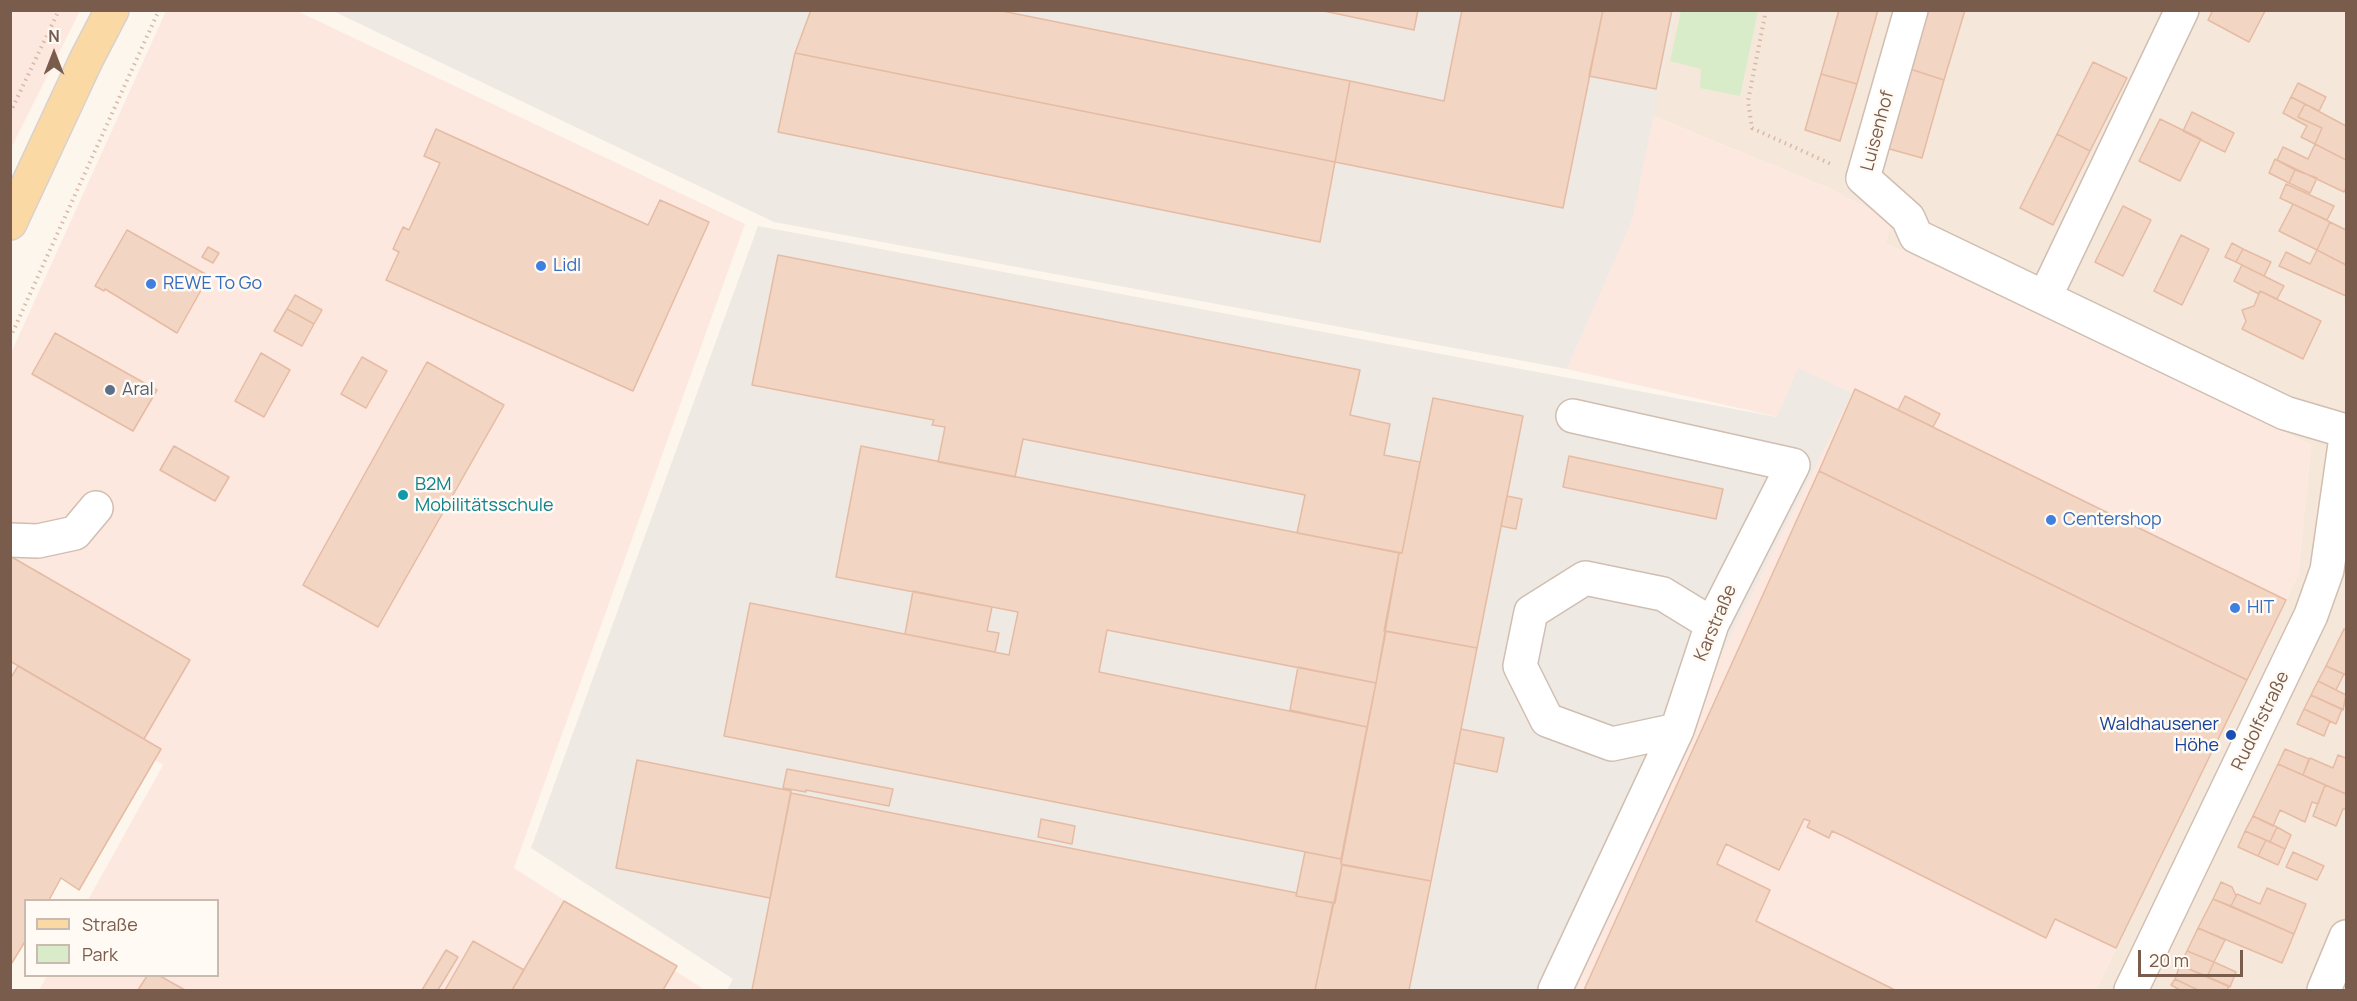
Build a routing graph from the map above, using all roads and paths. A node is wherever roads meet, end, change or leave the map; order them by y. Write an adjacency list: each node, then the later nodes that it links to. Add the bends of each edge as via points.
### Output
1 (59, 10): 7 (path)
2 (112, 10): 9 (main road)
3 (159, 10): 11 (path)
4 (1766, 10): 8 (path, via 1748,101 1752,128)
5 (1911, 10): 8 (street, Luisenhof)
6 (2182, 10): 10 (street)
7 (10, 113)
8 (1863, 178): 10 (street, Luisenhof, via 1908,218 1916,236)
9 (10, 223)
10 (2044, 297): 13 (street, Luisenhof, via 2284,413)
11 (10, 338)
12 (1573, 416): 17 (street, Karstraße, via 1793,465)
13 (2346, 430)
14 (2346, 437): 21 (street, Rudolfstraße, via 2327,570 2311,615)
15 (96, 508): 16 (street, via 75,532 39,541)
16 (10, 540)
17 (1712, 624): 18 (street, Karstraße); 18 (street, via 1663,594 1585,578 1531,612 1520,666 1547,720 1612,744)
18 (1677, 730): 20 (street, Karstraße)
19 (2346, 937): 22 (street)
20 (1556, 990)
21 (2131, 990)
22 (2324, 990)

